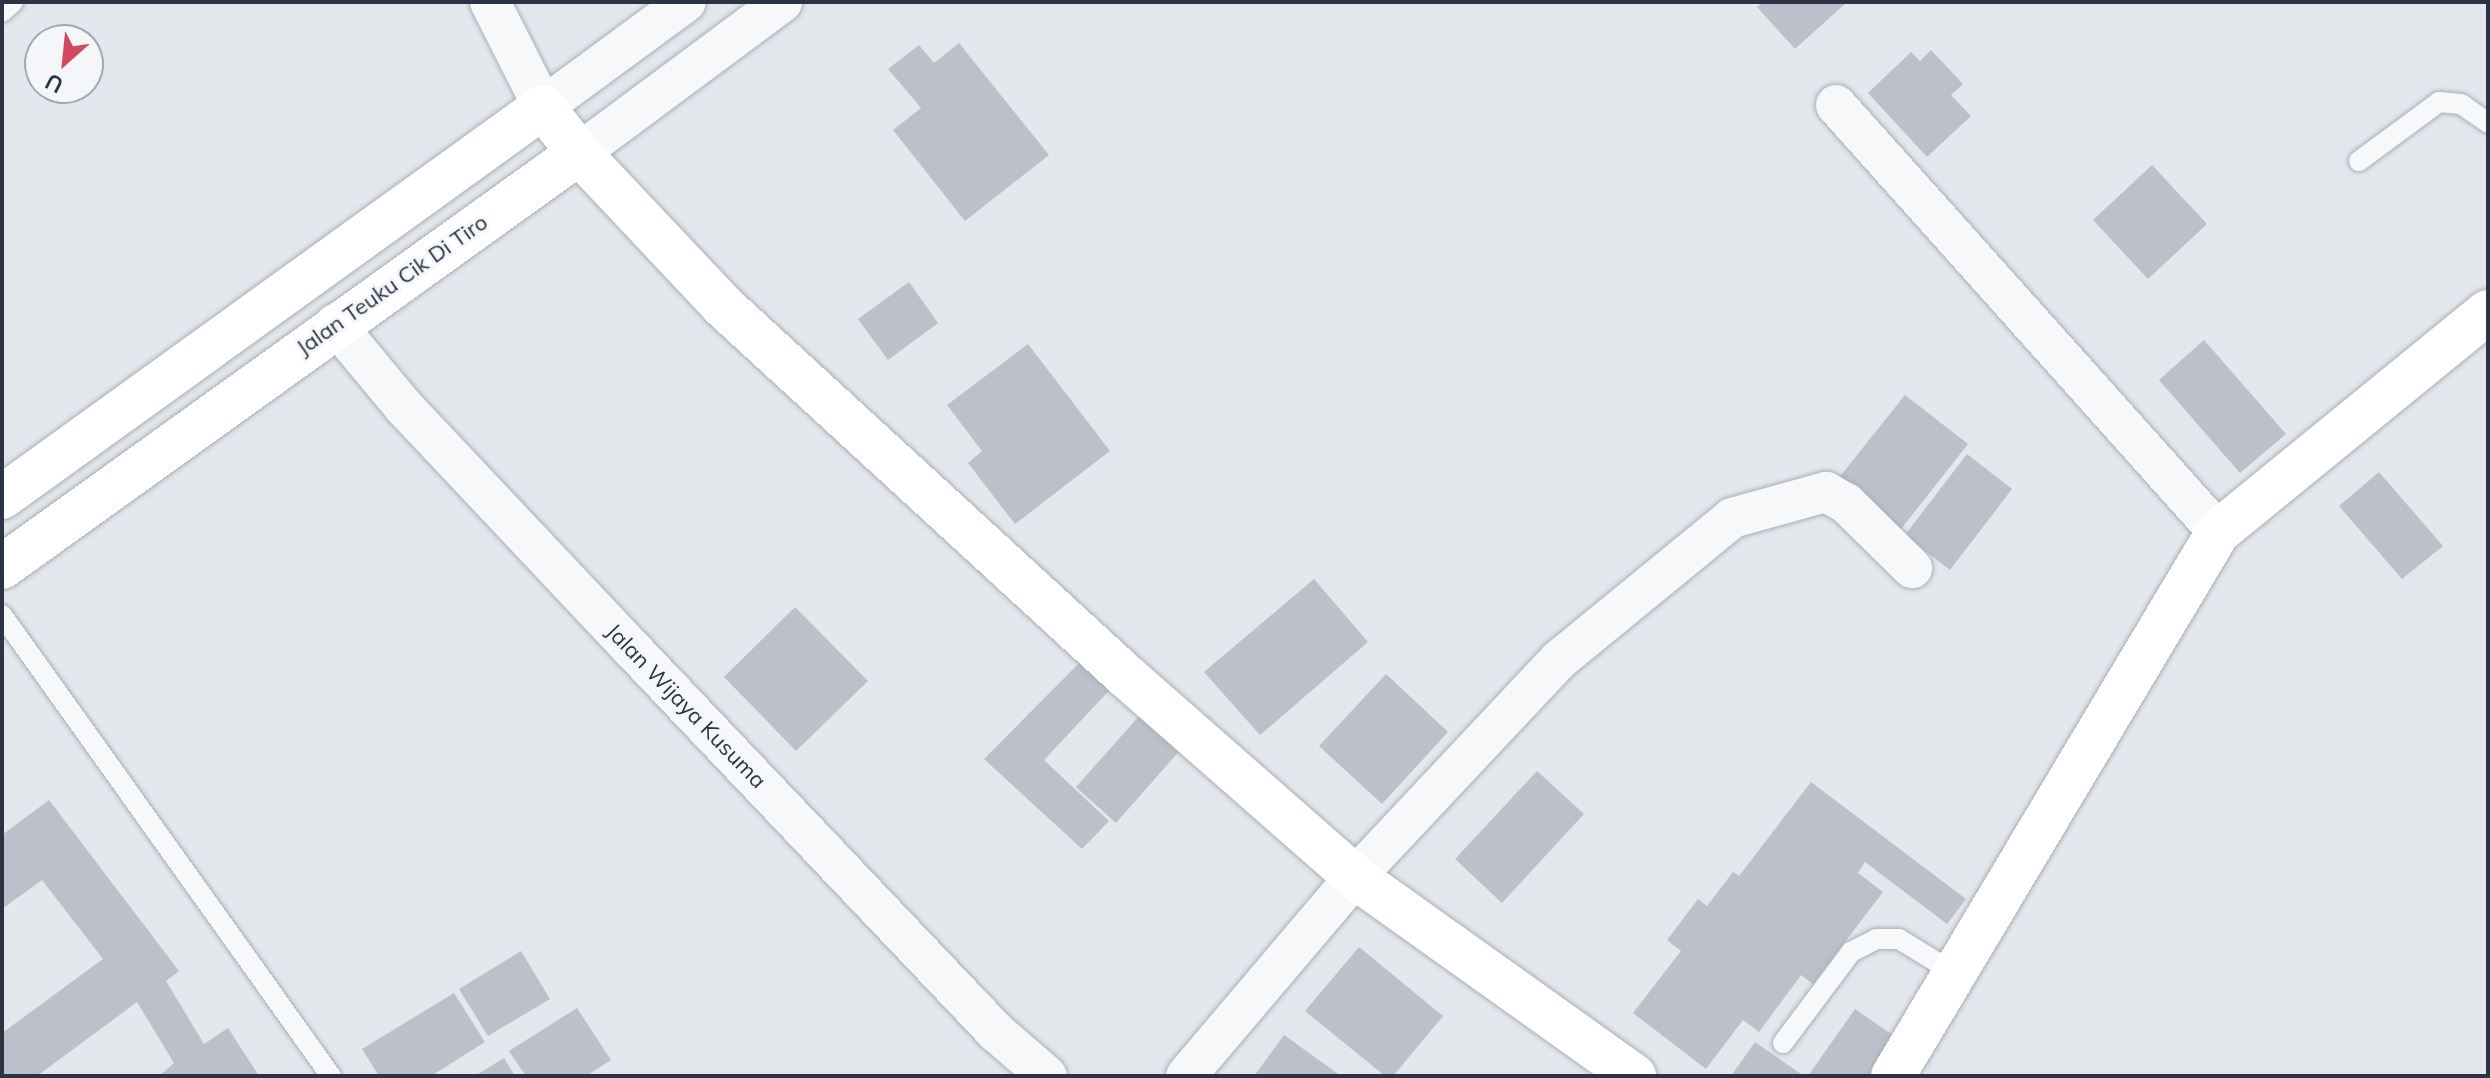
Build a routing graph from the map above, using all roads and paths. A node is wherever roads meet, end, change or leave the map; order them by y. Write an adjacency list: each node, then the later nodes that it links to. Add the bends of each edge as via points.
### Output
1 (13, 2): 5 (lane)
2 (490, 2): 7 (street)
3 (686, 2): 7 (street)
4 (782, 2): 9 (street, Jalan Teuku Cik Di Tiro)
5 (2, 12)
6 (1836, 105): 16 (street)
7 (543, 107): 9 (street); 13 (street)
8 (2488, 123): 10 (lane, via 2461,104 2439,102)
9 (579, 153): 12 (street, Jalan Teuku Cik Di Tiro); 20 (street, via 723,306)
10 (2359, 161)
11 (2488, 312): 16 (street)
12 (335, 324): 14 (street, Jalan Teuku Cik Di Tiro); 24 (street, Jalan Wijaya Kusuma, via 404,407 621,638 996,1032)
13 (134, 404): 14 (street); 15 (street)
14 (168, 446): 17 (street, Jalan Teuku Cik Di Tiro)
15 (2, 497)
16 (2218, 532): 21 (street)
17 (2, 567)
18 (1912, 568): 20 (street, via 1846,503 1826,492 1732,518 1560,659)
19 (2, 615): 23 (lane)
20 (1355, 877): 25 (street); 26 (street)
21 (1958, 975): 22 (lane, via 1899,939 1876,939 1851,952); 27 (street)
22 (1783, 1043)
23 (331, 1076)
24 (1047, 1076)
25 (1186, 1076)
26 (1634, 1076)
27 (1893, 1076)

